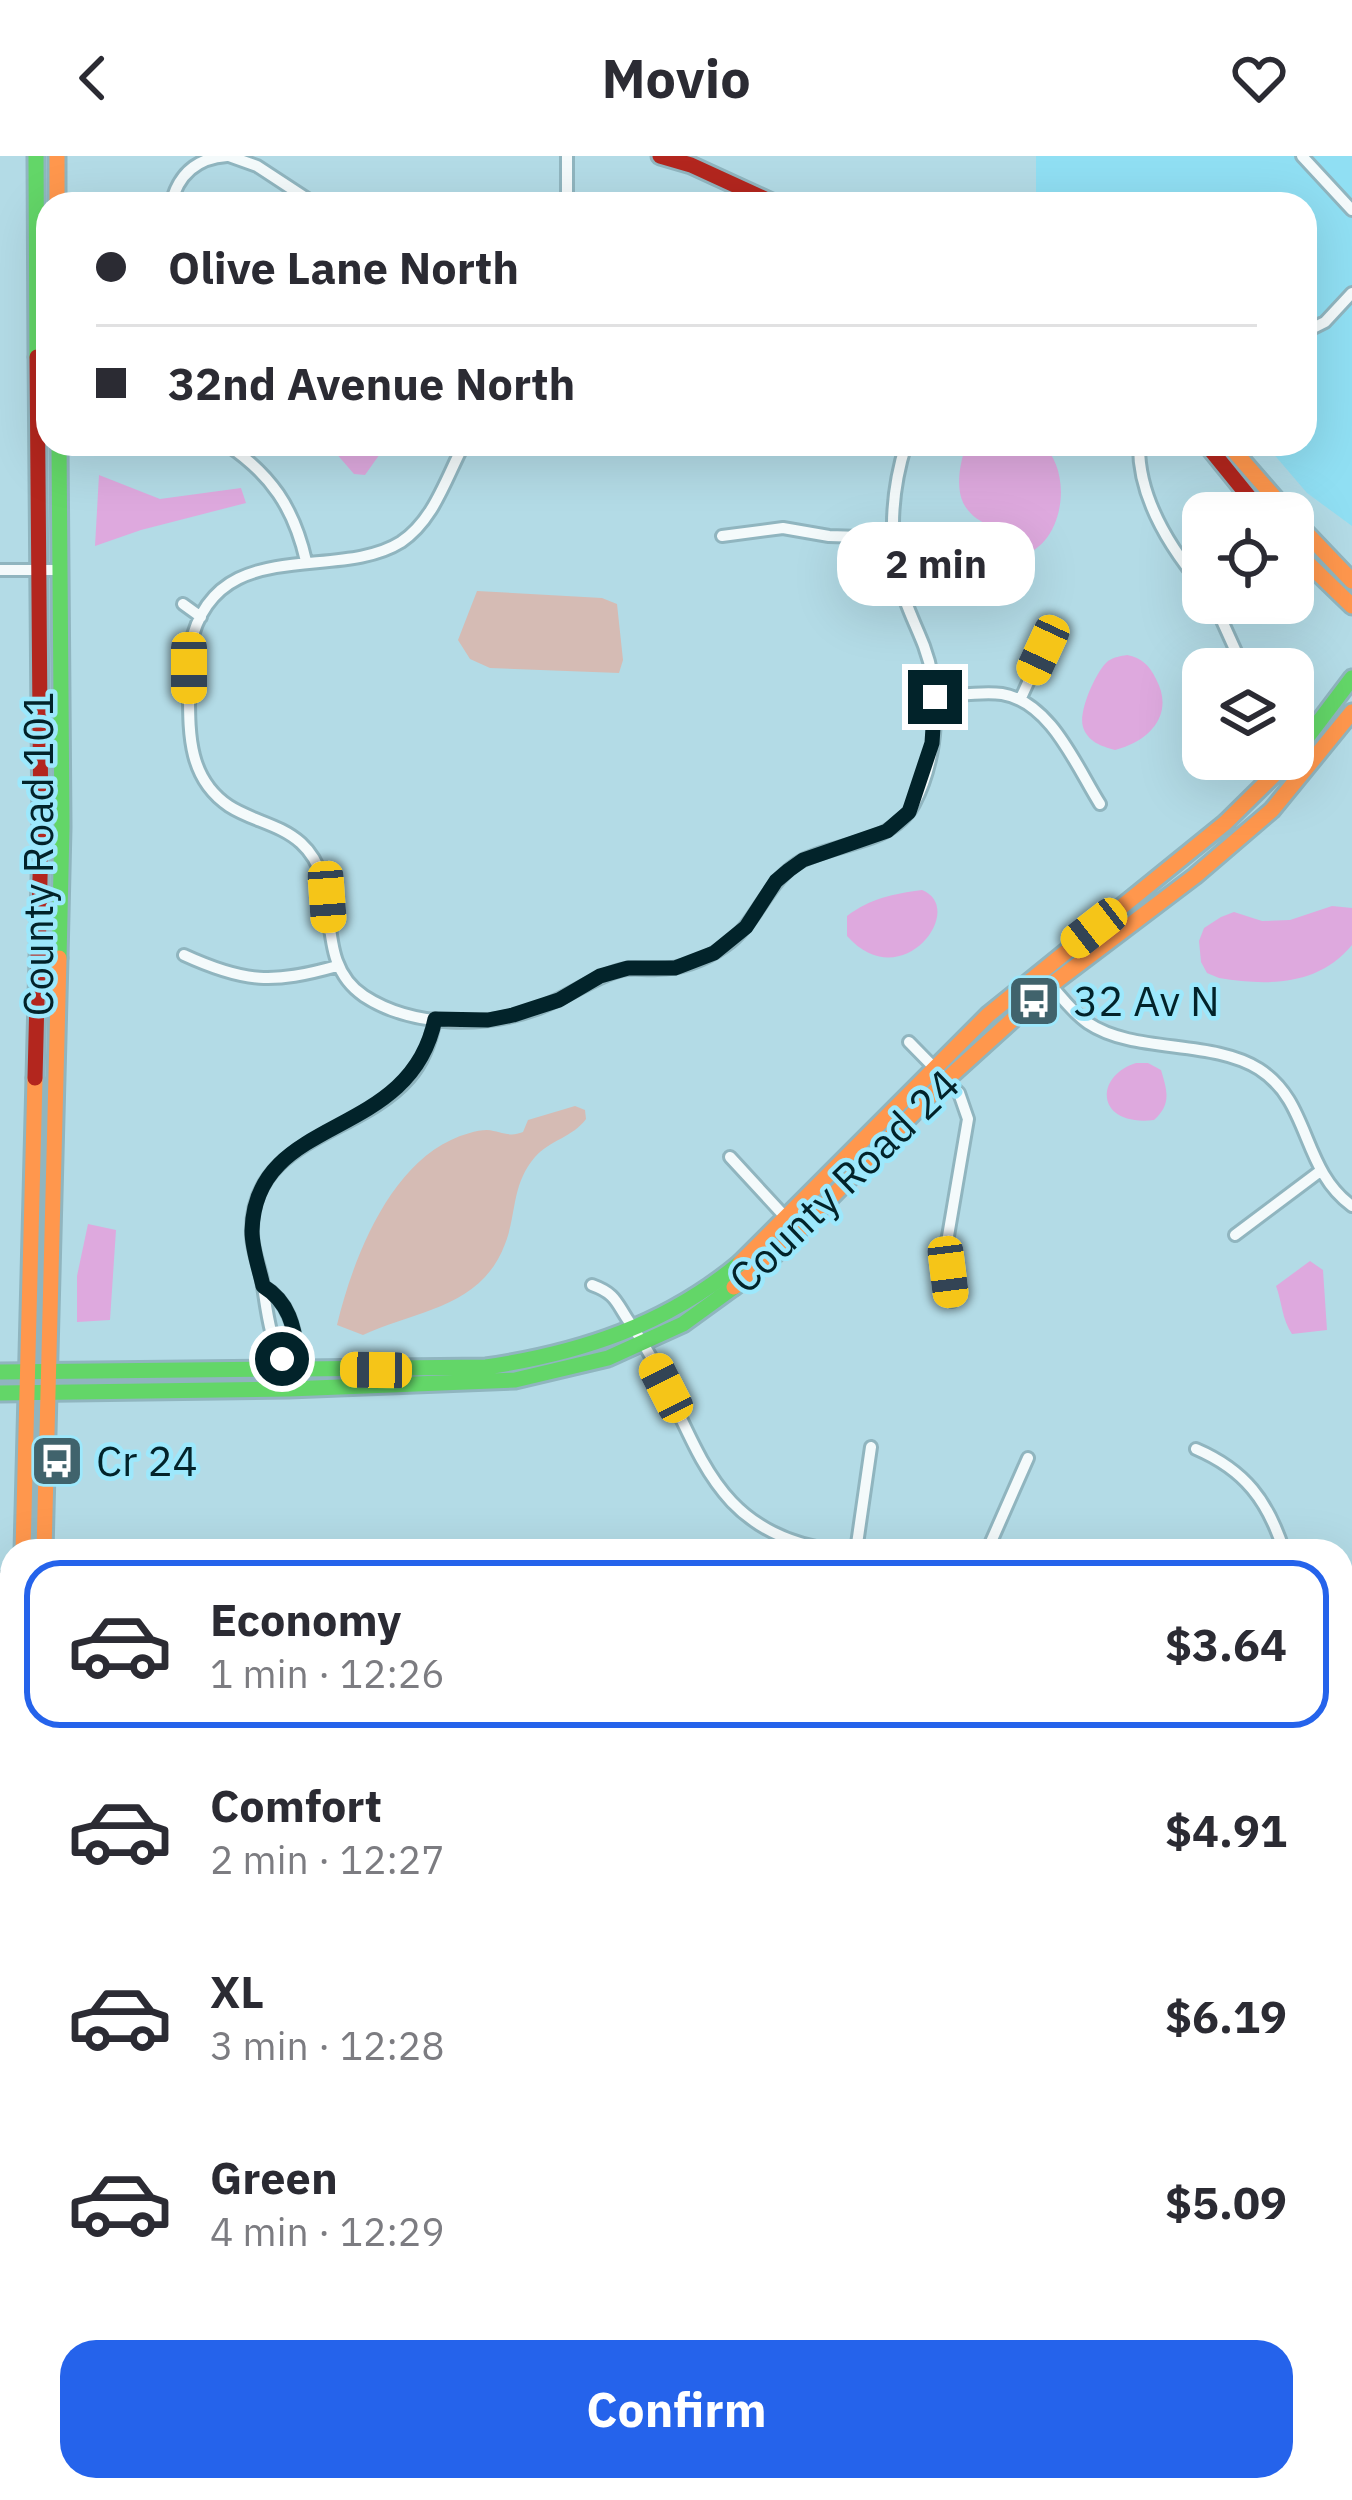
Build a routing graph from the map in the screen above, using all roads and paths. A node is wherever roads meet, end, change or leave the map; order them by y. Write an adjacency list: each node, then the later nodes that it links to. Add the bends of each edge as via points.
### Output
1 (36, 156): 8 (street, County Road 101)
2 (57, 156): 9 (street)
3 (228, 156): 7 (street); 11 (street)
4 (566, 156): 12 (street)
5 (660, 156): 13 (street)
6 (1302, 156): 14 (street)
7 (197, 159): 10 (street)
8 (36, 192)
9 (58, 192)
10 (175, 192)
11 (297, 192)
12 (566, 192)
13 (750, 192)
14 (1352, 210)
15 (1352, 293): 16 (street)
16 (1317, 326)
17 (38, 456): 34 (street, County Road 101)
18 (59, 456): 35 (street, County Road 101)
19 (240, 456): 30 (street, via 275,485)
20 (458, 456): 30 (street, via 426,517 401,542)
21 (902, 456): 28 (street)
22 (1140, 456): 31 (street, via 1164,536)
23 (1216, 456): 25 (street)
24 (1238, 456): 26 (street)
25 (1245, 492)
26 (1269, 492)
27 (722, 536): 28 (street, via 783,528)
28 (893, 538): 42 (street)
29 (1314, 541): 36 (street)
30 (306, 560): 39 (street, via 227,586)
31 (1182, 560)
32 (1314, 569): 38 (street)
33 (0, 570): 34 (street)
34 (39, 570): 35 (street); 68 (street, County Road 101, via 41,862)
35 (60, 570): 66 (street, County Road 101)
36 (1352, 581)
37 (182, 604): 39 (street)
38 (1352, 606)
39 (201, 616): 49 (street, via 189,648 195,765 228,805 294,836 317,862)
40 (1043, 650): 43 (street)
41 (1352, 678): 45 (street, County Road 24)
42 (935, 697): 43 (street); 52 (street, via 932,743 909,812 887,831 789,870 746,927 714,953 675,968 600,976 513,1015)
43 (1020, 700): 47 (street, via 1050,725)
44 (1352, 712): 51 (street, County Road 24, via 1244,836)
45 (1314, 728)
46 (1269, 780): 50 (street, County Road 24, via 1219,831)
47 (1100, 804)
48 (184, 955): 49 (street, via 255,980)
49 (337, 966): 52 (street, via 375,1002)
50 (1037, 973): 51 (street); 54 (street, County Road 24)
51 (1051, 985): 55 (street, County Road 24); 57 (street, via 1106,1032 1260,1070 1289,1098)
52 (435, 1019): 61 (street, via 422,1060 395,1092 298,1148 270,1174 252,1236)
53 (909, 1042): 54 (street)
54 (933, 1066): 55 (street); 59 (street, County Road 24)
55 (946, 1080): 59 (street, County Road 24); 63 (street, via 968,1119 948,1227)
56 (730, 1157): 59 (street)
57 (1319, 1172): 58 (street); 60 (street)
58 (1352, 1206)
59 (793, 1225): 64 (street, County Road 24, via 768,1262 722,1299)
60 (1235, 1235)
61 (263, 1286): 65 (street); 65 (street, via 279,1296 291,1322 298,1355)
62 (592, 1286): 64 (street, via 611,1292)
63 (952, 1301)
64 (640, 1337): 65 (street, County Road 24, via 486,1367); 69 (street, County Road 24, via 563,1371 515,1380); 78 (street, via 707,1469 736,1509)
65 (288, 1368): 66 (street, County Road 24); 69 (street)
66 (49, 1371): 68 (street, County Road 24); 70 (street, County Road 101)
67 (0, 1372): 68 (street, County Road 24)
68 (27, 1372): 72 (street, County Road 101)
69 (289, 1389): 70 (street, County Road 24)
70 (48, 1392): 72 (street, County Road 24); 77 (street, County Road 101)
71 (0, 1393): 72 (street, County Road 24)
72 (27, 1393): 76 (street, County Road 101)
73 (871, 1447): 79 (street)
74 (1196, 1449): 81 (street, via 1254,1488)
75 (1028, 1458): 80 (street)
76 (23, 1539)
77 (44, 1539)
78 (782, 1539)
79 (858, 1539)
80 (992, 1539)
81 (1280, 1539)

